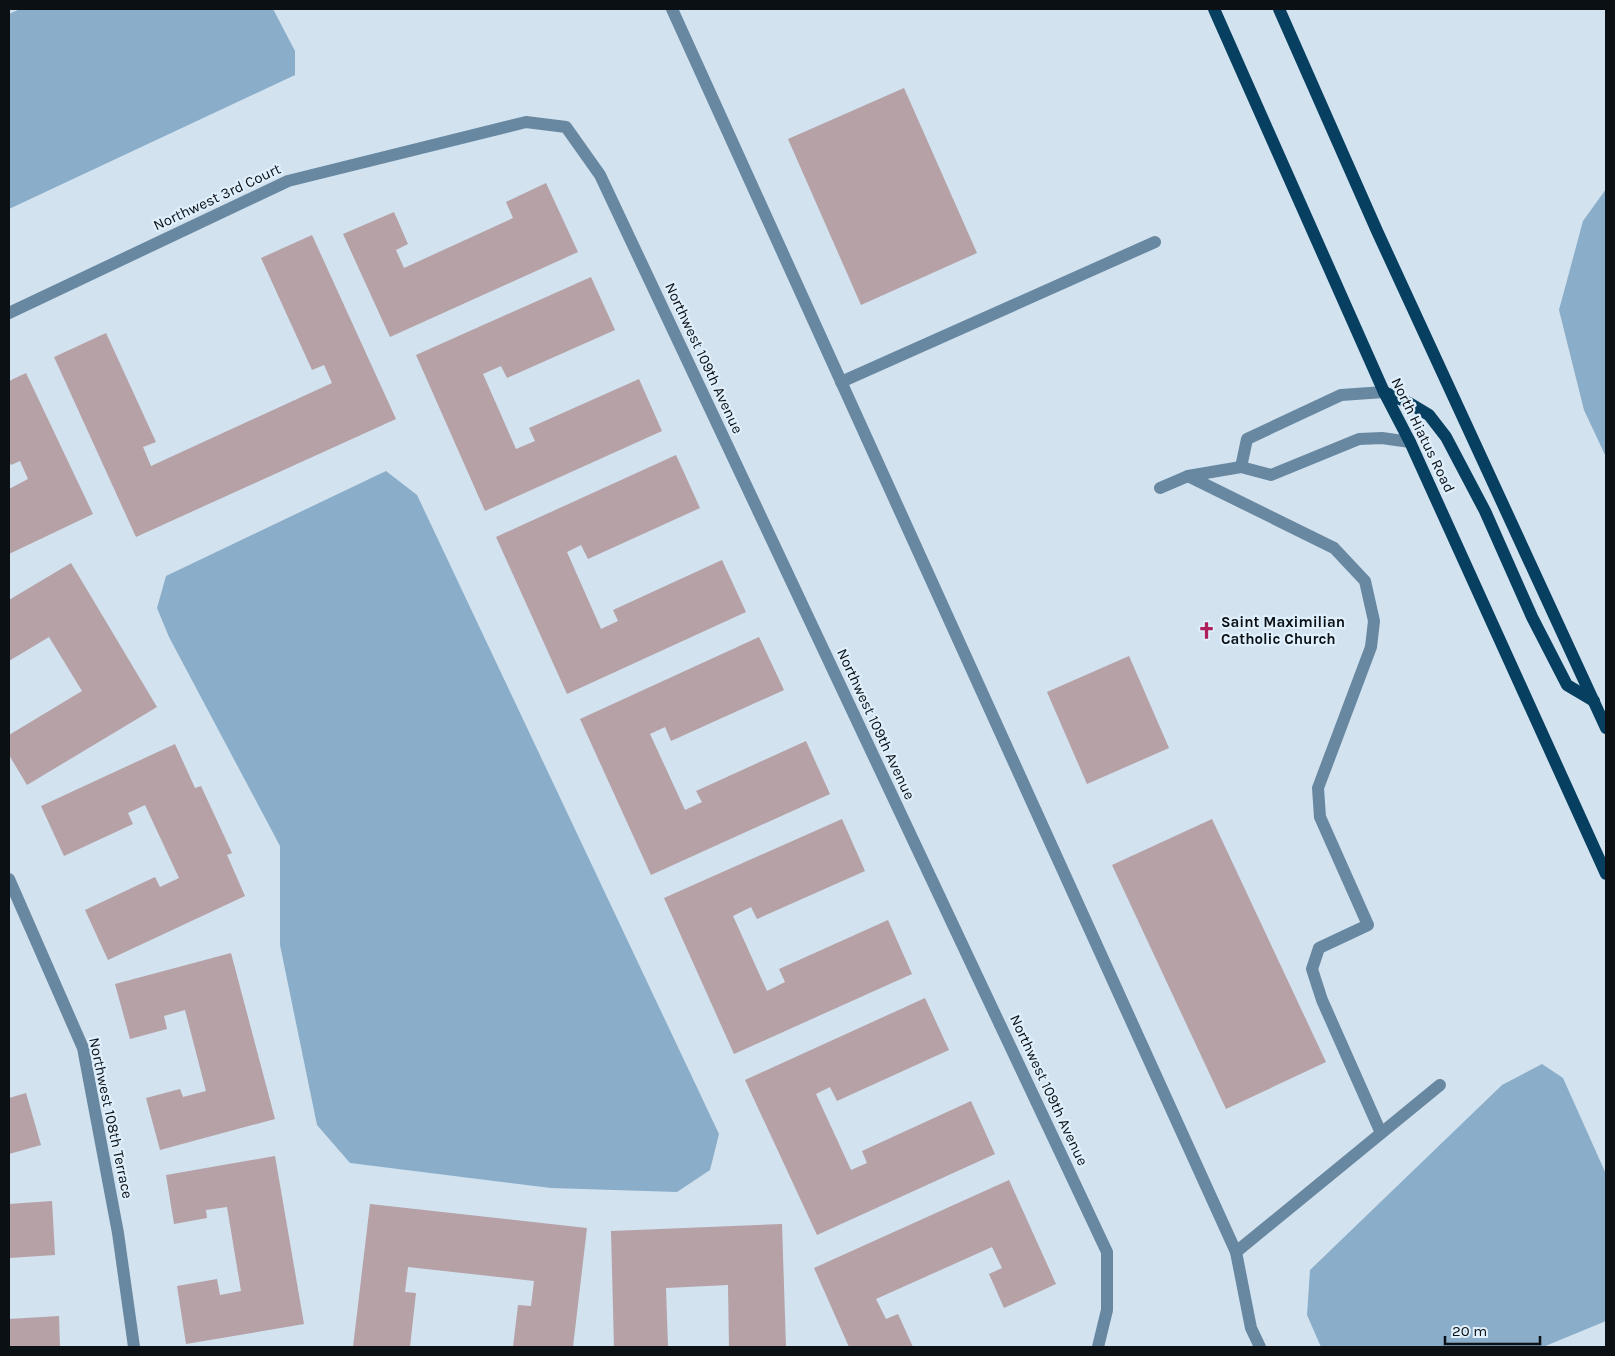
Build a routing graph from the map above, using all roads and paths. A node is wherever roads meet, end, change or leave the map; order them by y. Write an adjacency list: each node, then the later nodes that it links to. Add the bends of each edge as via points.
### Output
1 (672, 9): 7 (street)
2 (1214, 9): 8 (main road, North Hiatus Road)
3 (1279, 9): 13 (main road, via 1377,232)
4 (566, 128): 6 (street, Northwest 3rd Court, via 526,122 288,181); 21 (street, Northwest 109th Avenue, via 600,176 1107,1252 1107,1310)
5 (1155, 242): 7 (street)
6 (9, 314)
7 (841, 382): 19 (street)
8 (1384, 392): 9 (main road, North Hiatus Road); 10 (street, via 1341,395 1247,439); 13 (main road, via 1430,415 1446,437 1485,511 1532,617 1567,685)
9 (1410, 442): 10 (street, via 1359,439 1271,475); 15 (main road, North Hiatus Road)
10 (1241, 467): 11 (street)
11 (1188, 476): 12 (street); 18 (street, via 1334,548 1365,581 1374,621 1371,647 1318,788 1320,817 1368,924 1319,948 1312,969 1322,1000)
12 (1160, 488)
13 (1594, 702): 14 (main road)
14 (1606, 728)
15 (1606, 874)
16 (9, 879): 20 (street, Northwest 108th Terrace, via 83,1048 118,1233)
17 (1440, 1085): 18 (street)
18 (1381, 1133): 19 (street)
19 (1236, 1252): 22 (street, via 1251,1328)
20 (134, 1347)
21 (1098, 1347)
22 (1260, 1347)

